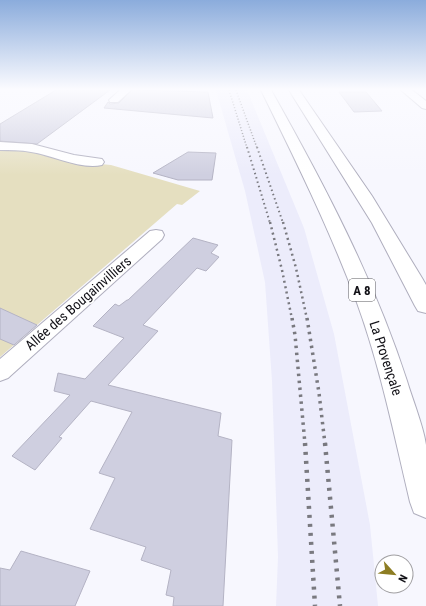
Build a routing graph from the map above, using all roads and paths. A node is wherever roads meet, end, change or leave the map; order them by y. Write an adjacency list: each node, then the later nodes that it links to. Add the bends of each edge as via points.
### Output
1 (281, 118): 8 (highway, La Provençale / A 8, via 315,183 367,302 399,396)
2 (313, 118): 6 (highway, via 392,244)
3 (0, 146): 4 (street, via 32,148)
4 (97, 162)
5 (156, 235): 7 (street, Allée des Bougainvilliers)
6 (426, 306)
7 (0, 372)
8 (426, 502)

